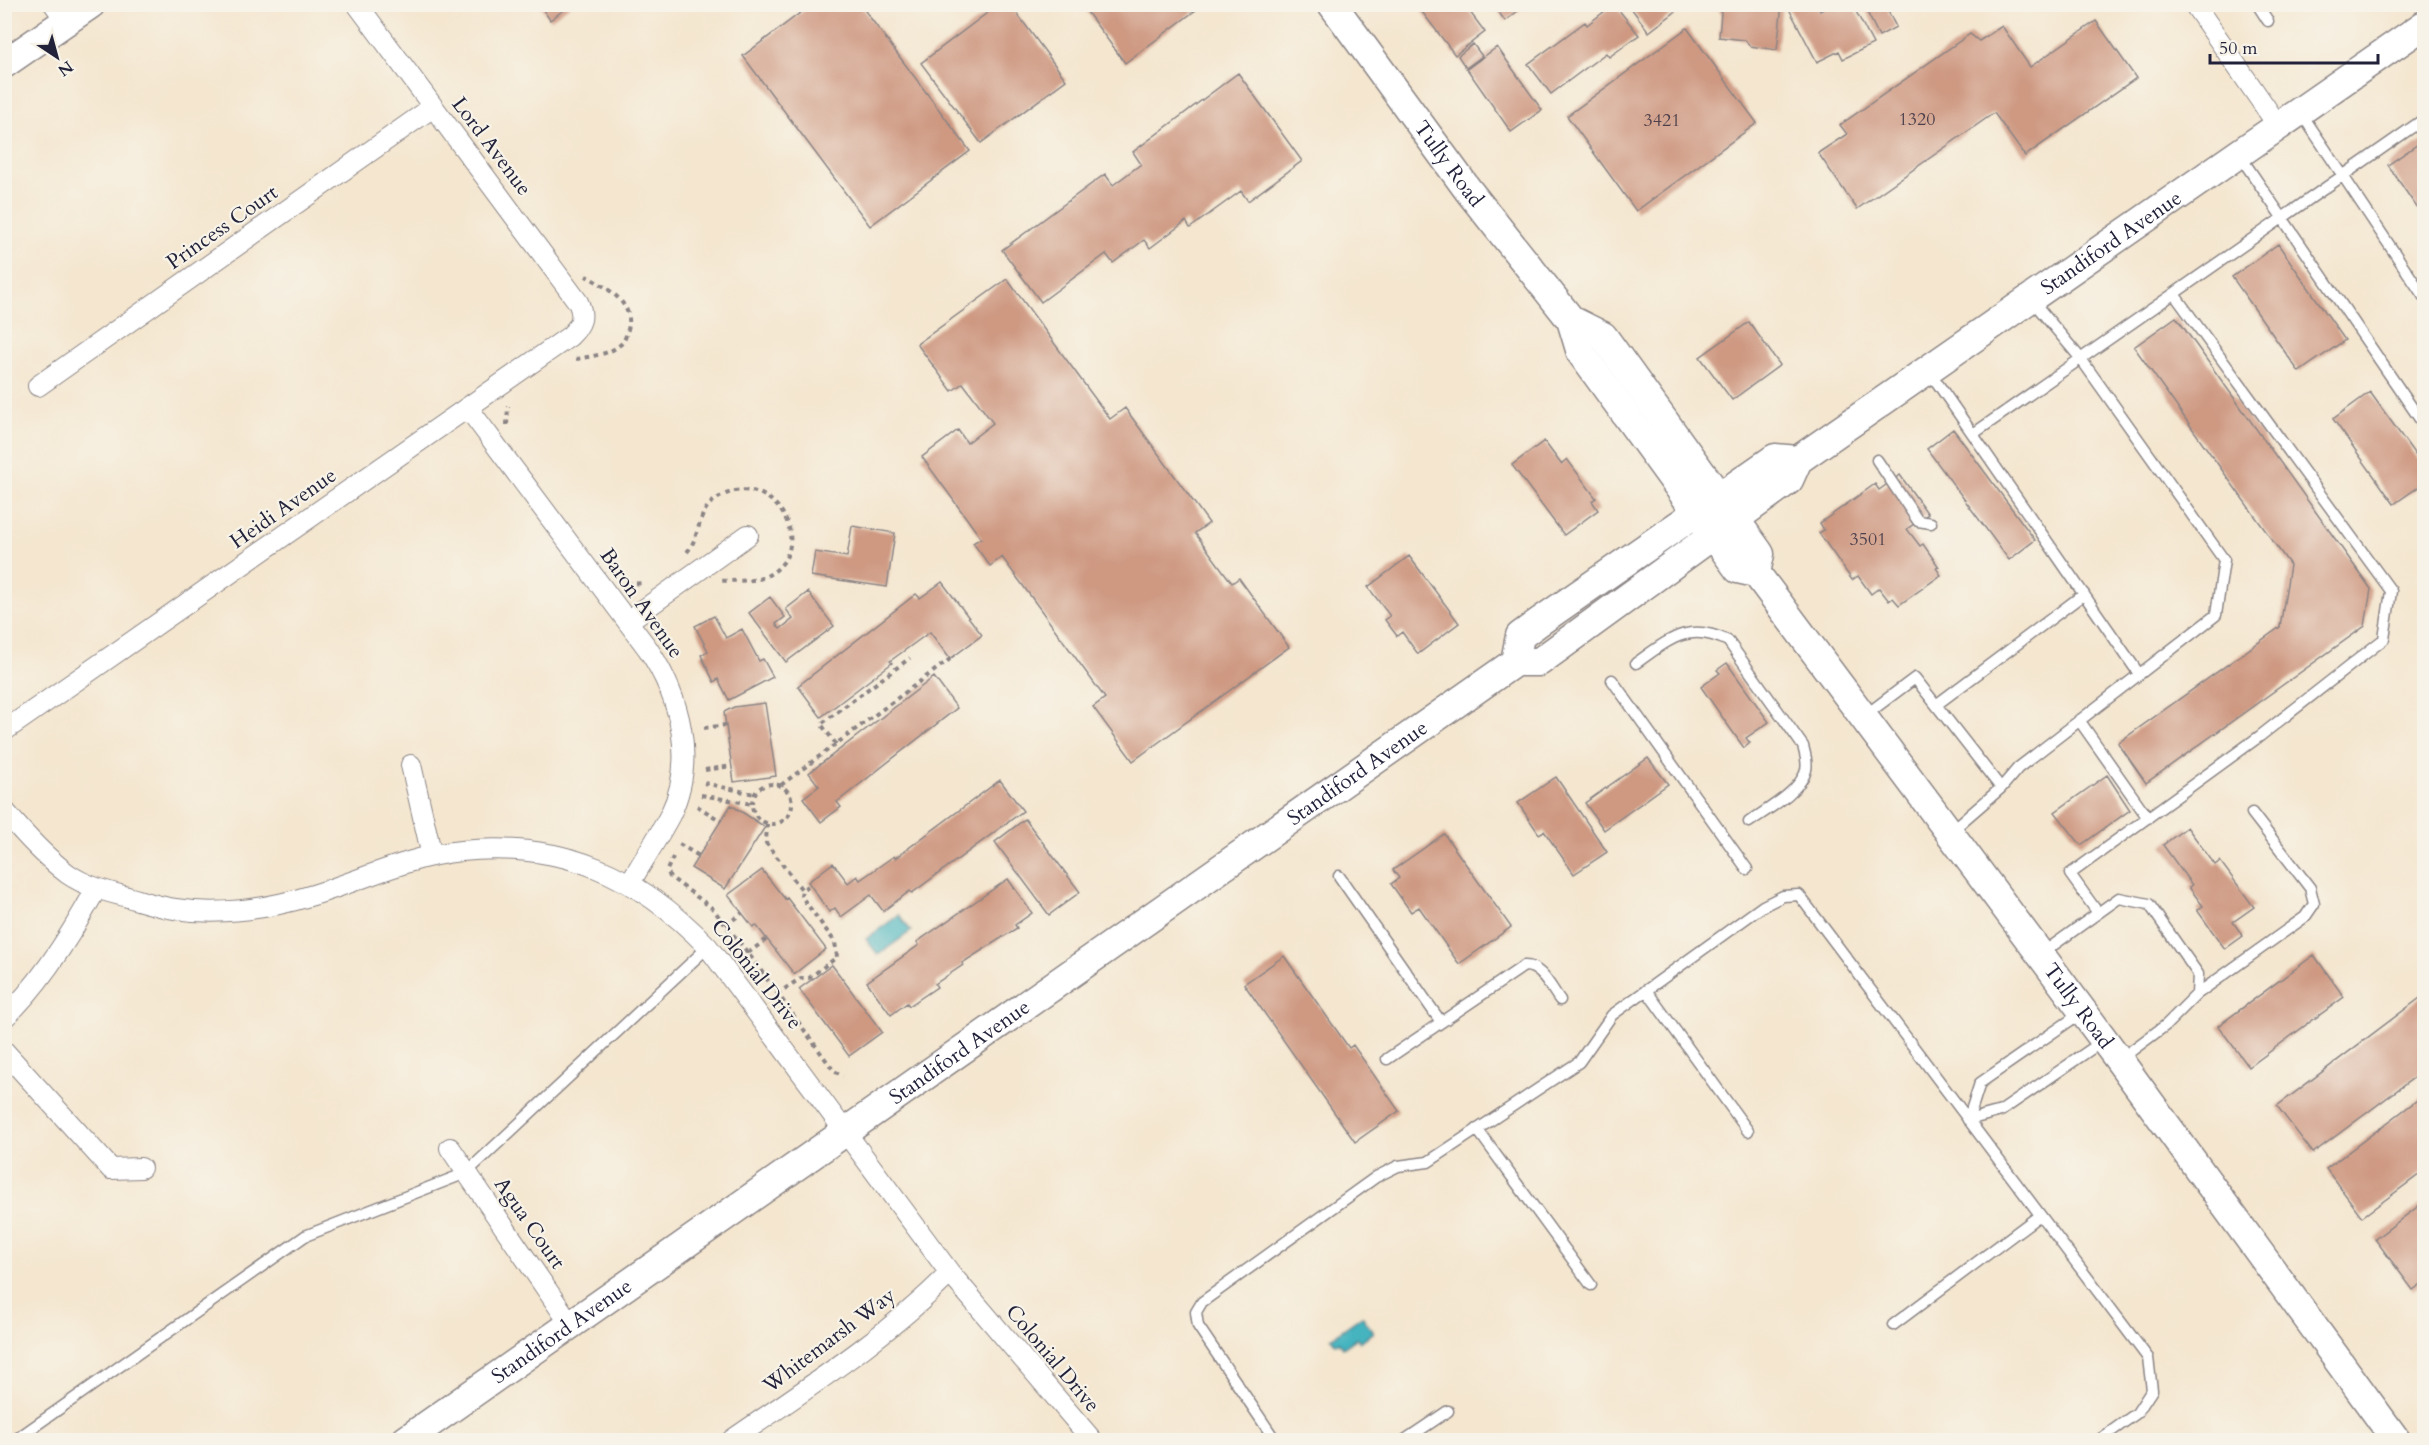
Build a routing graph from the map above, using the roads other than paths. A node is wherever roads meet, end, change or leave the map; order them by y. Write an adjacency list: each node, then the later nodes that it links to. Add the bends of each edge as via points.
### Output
1 (91, 4): 6 (main road)
2 (357, 4): 10 (street, Lord Avenue)
3 (1332, 4): 28 (main road, Tully Road, via 1468,190 1571,320 1603,336)
4 (2194, 4): 12 (street)
5 (2257, 4): 7 (lane)
6 (60, 13): 9 (main road)
7 (2268, 21)
8 (2424, 25): 12 (main road, Standiford Avenue)
9 (4, 64)
10 (433, 107): 19 (street, Lord Avenue, via 578,302); 22 (street, Princess Court)
11 (2424, 119): 14 (lane)
12 (2290, 120): 13 (main road, Standiford Avenue); 14 (lane)
13 (2239, 155): 15 (lane); 18 (main road, Standiford Avenue)
14 (2342, 176): 15 (lane); 17 (lane)
15 (2282, 219): 16 (lane); 24 (lane)
16 (2174, 294): 20 (lane); 46 (lane, via 2391,591 2384,639)
17 (2424, 297)
18 (2031, 298): 20 (lane); 21 (main road, Standiford Avenue)
19 (582, 318): 23 (street, Heidi Avenue, via 570,336)
20 (2082, 359): 25 (lane); 36 (lane, via 2224,560 2216,615)
21 (1928, 369): 25 (lane); 26 (main road, Standiford Avenue)
22 (38, 386)
23 (468, 408): 33 (street, Baron Avenue); 41 (street, Heidi Avenue)
24 (2424, 425)
25 (1973, 434): 32 (lane)
26 (1798, 460): 28 (main road, Standiford Avenue, via 1775,459); 30 (main road, Standiford Avenue, via 1789,480)
27 (1877, 460): 29 (lane, via 1918,521)
28 (1708, 504): 30 (main road, Tully Road); 34 (main road, Standiford Avenue, via 1520,636)
29 (1931, 523)
30 (1726, 528): 34 (main road, Standiford Avenue, via 1539,662); 39 (main road, Tully Road, via 1760,554 1756,573)
31 (748, 535): 33 (street)
32 (2084, 594): 36 (lane); 38 (lane)
33 (628, 621): 52 (street, Baron Avenue, via 664,673 683,735 680,786 670,814)
34 (1515, 662): 69 (main road, Standiford Avenue)
35 (1636, 663): 47 (lane, via 1668,640 1693,631 1712,633 1728,641 1803,746 1806,771 1796,788)
36 (2139, 674): 40 (lane)
37 (1612, 680): 50 (lane)
38 (1936, 705): 39 (lane, via 1915,678); 43 (lane)
39 (1863, 717): 48 (main road, Tully Road)
40 (2079, 720): 43 (lane, via 2018,768); 46 (lane)
41 (4, 731)
42 (411, 765): 49 (street)
43 (2001, 788): 48 (lane)
44 (4, 810): 53 (street, Colonial Drive, via 39,849 69,874)
45 (2252, 813): 58 (lane, via 2310,888 2314,904 2305,917)
46 (2148, 818): 54 (lane, via 2070,874)
47 (1749, 822)
48 (1949, 833): 56 (main road, Tully Road)
49 (432, 856): 52 (street, Colonial Drive, via 505,849 541,853 575,860); 53 (street, Colonial Drive, via 313,896 236,912 173,909)
50 (1747, 868)
51 (1339, 876): 62 (lane)
52 (630, 883): 55 (street, Colonial Drive, via 686,924)
53 (96, 889): 61 (street, via 75,927)
54 (2098, 913): 56 (lane); 58 (lane, via 2119,898 2149,904 2198,974)
55 (708, 947): 69 (street, Colonial Drive); 72 (lane)
56 (2039, 955): 60 (main road, Tully Road)
57 (1646, 990): 66 (lane, via 1763,906 1783,896 1798,895); 67 (lane, via 1612,1015 1579,1062); 68 (lane)
58 (2197, 994): 63 (lane, via 2166,1025)
59 (1560, 1000): 62 (lane, via 1538,970 1524,966)
60 (2082, 1012): 63 (main road, Tully Road); 66 (lane, via 1980,1083)
61 (4, 1018)
62 (1441, 1022): 65 (lane)
63 (2111, 1050): 66 (lane, via 2001,1111); 79 (main road, Tully Road)
64 (4, 1051): 71 (street, via 111,1169)
65 (1387, 1059)
66 (1968, 1120): 73 (lane)
67 (1477, 1129): 75 (lane); 84 (lane, via 1428,1162 1398,1166 1376,1177 1202,1302 1196,1312 1198,1326)
68 (1748, 1131)
69 (846, 1132): 74 (street, Colonial Drive); 76 (main road, Standiford Avenue)
70 (450, 1148): 72 (street, Agua Court)
71 (141, 1168)
72 (466, 1173): 76 (street, Agua Court); 80 (lane, via 305,1236)
73 (2040, 1215): 77 (lane); 86 (lane, via 2148,1358 2152,1390 2137,1413)
74 (950, 1273): 82 (street, Whitemarsh Way, via 875,1339); 83 (street, Colonial Drive)
75 (1591, 1285)
76 (571, 1325): 81 (main road, Standiford Avenue)
77 (1893, 1325)
78 (1448, 1412): 85 (lane)
79 (2383, 1436)
80 (15, 1440)
81 (406, 1440)
82 (732, 1440)
83 (1092, 1440)
84 (1275, 1440)
85 (1405, 1440)
86 (2098, 1440)

